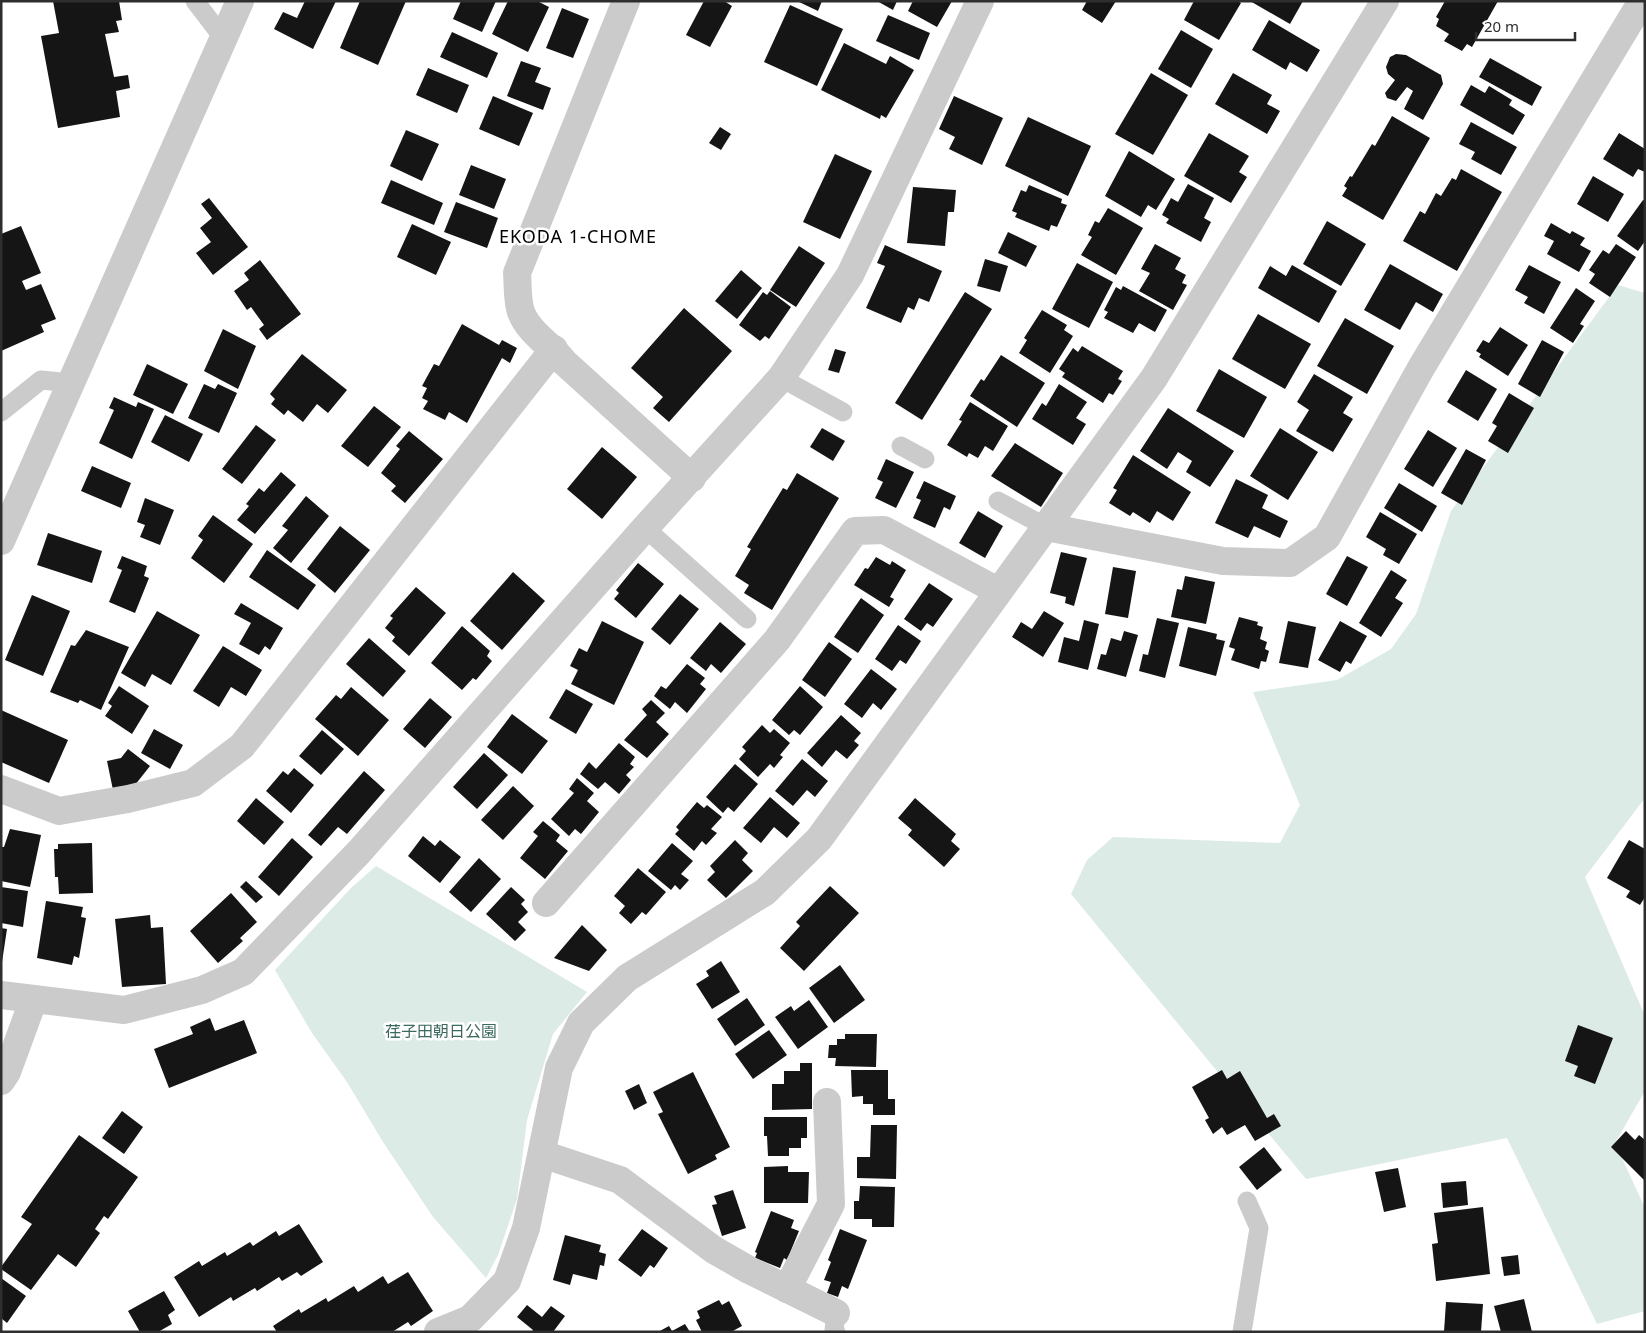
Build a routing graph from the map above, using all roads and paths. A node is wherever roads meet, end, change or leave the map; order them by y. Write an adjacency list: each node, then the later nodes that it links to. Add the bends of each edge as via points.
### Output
1 (195, 1): 7 (lane)
2 (240, 1): 7 (street)
3 (980, 1): 9 (street, via 850,275)
4 (1385, 1): 18 (street, via 1154,378)
5 (1642, 1): 18 (street, via 1421,368 1327,536 1290,563 1222,561)
6 (619, 4): 8 (street, via 517,273 521,311 535,333)
7 (224, 39): 10 (street)
8 (554, 349): 15 (street, via 564,362); 22 (street, via 242,746 193,783 59,812)
9 (781, 378): 12 (lane); 15 (street)
10 (71, 384): 11 (lane, via 41,380); 19 (street)
11 (1, 412)
12 (843, 412)
13 (901, 446): 14 (lane)
14 (924, 459)
15 (692, 478): 17 (street)
16 (998, 501): 18 (lane)
17 (645, 528): 21 (lane); 25 (street, via 359,852 243,972 202,990 124,1010)
18 (1046, 528): 20 (street)
19 (1, 541)
20 (998, 591): 23 (street, via 884,530 855,531 777,640); 28 (street, via 819,839 765,892 627,978 581,1023 559,1068)
21 (747, 619)
22 (1, 789)
23 (546, 903)
24 (1, 995): 25 (street)
25 (33, 1000): 26 (street)
26 (1, 1081)
27 (827, 1102): 30 (street, via 831,1204)
28 (542, 1154): 30 (street, via 620,1180 714,1250); 32 (street, via 526,1228 507,1281 470,1319)
29 (1247, 1201): 33 (lane, via 1260,1228)
30 (787, 1289): 31 (street)
31 (836, 1322)
32 (438, 1332)
33 (1242, 1332)

